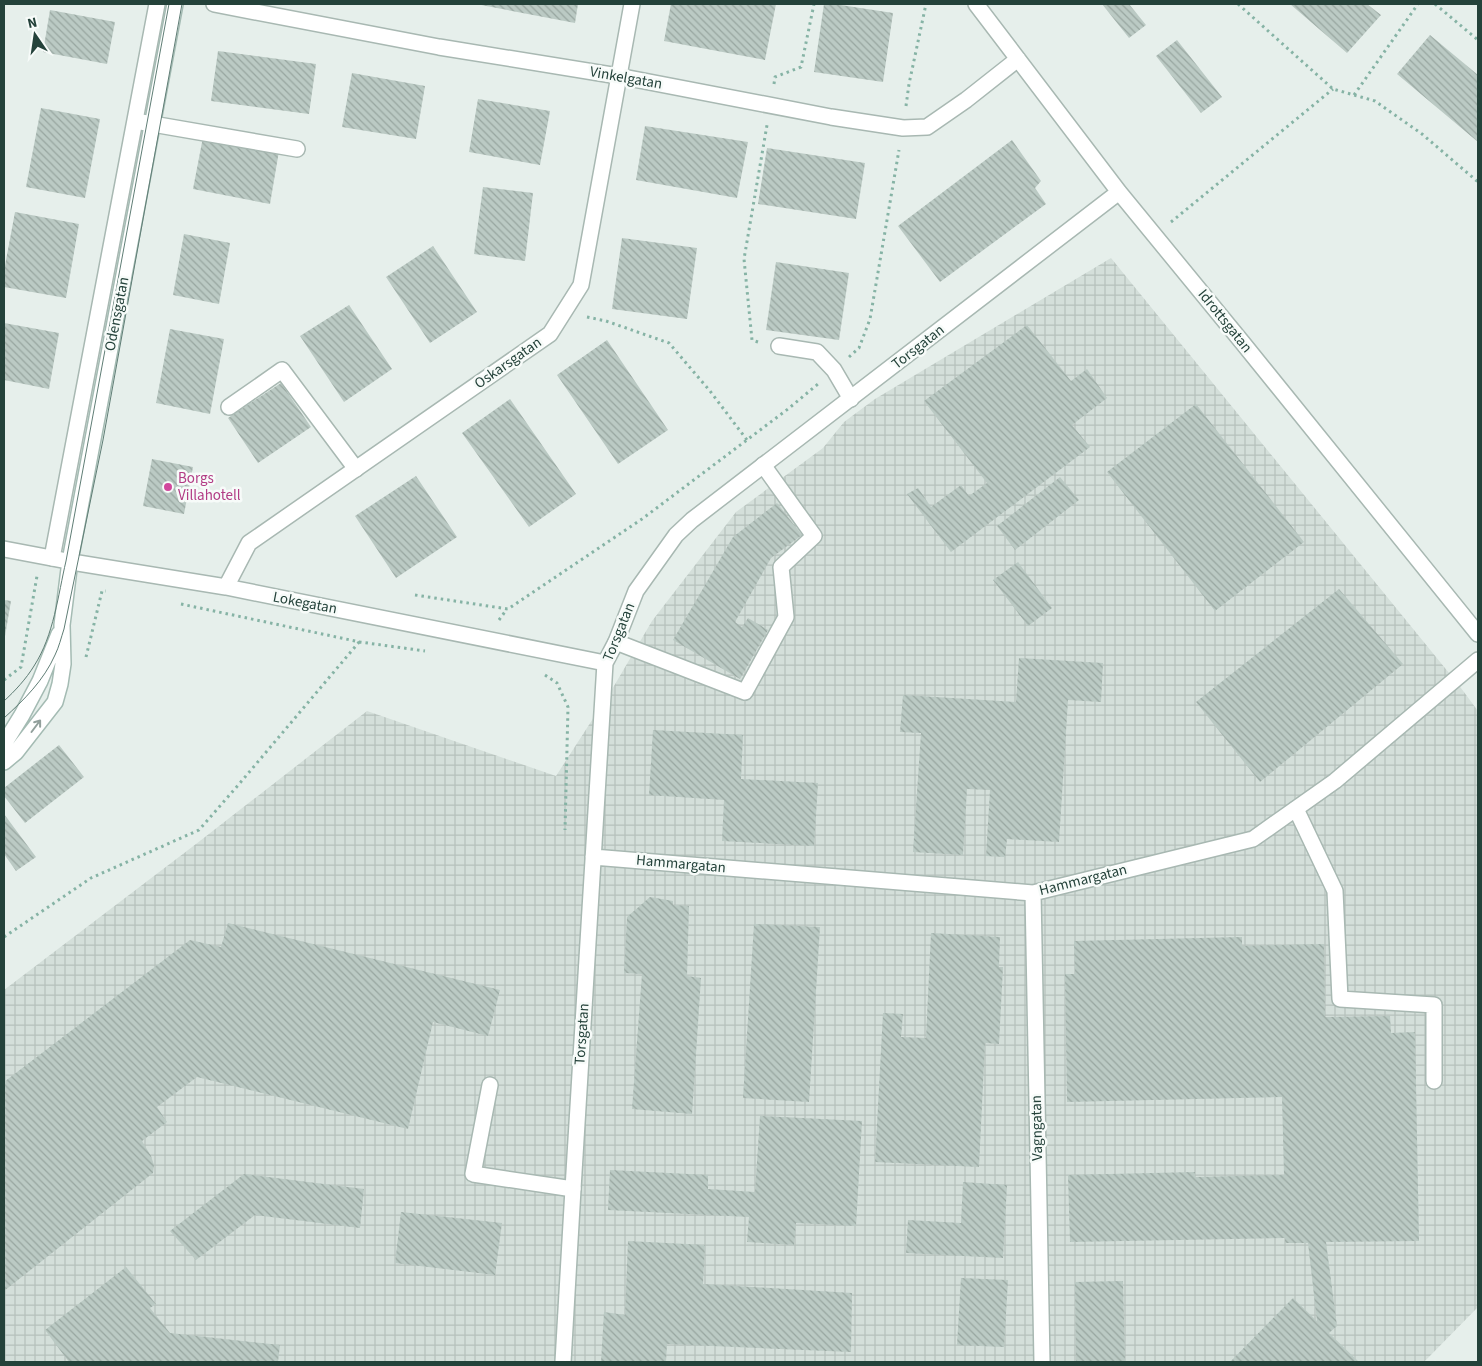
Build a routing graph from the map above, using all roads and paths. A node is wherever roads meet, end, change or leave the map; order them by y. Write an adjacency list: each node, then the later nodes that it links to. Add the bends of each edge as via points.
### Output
1 (157, 4): 17 (street)
2 (176, 4): 18 (street, Odensgatan)
3 (214, 4): 13 (street, Vinkelgatan, via 439,47)
4 (632, 4): 13 (street, Oskarsgatan)
5 (814, 4): 16 (path, via 800,67 775,77)
6 (926, 4): 19 (path)
7 (976, 4): 12 (street, Idrottsgatan)
8 (1238, 4): 14 (path)
9 (1418, 4): 15 (path)
10 (1435, 4): 11 (path)
11 (1478, 40)
12 (1018, 59): 19 (street, Vinkelgatan, via 927,127); 22 (street, Idrottsgatan)
13 (618, 76): 16 (street, Vinkelgatan); 24 (street, Oskarsgatan, via 580,285)
14 (1333, 89): 15 (path); 23 (path)
15 (1354, 95): 21 (path, via 1375,101 1422,134)
16 (770, 106): 19 (street, Vinkelgatan); 25 (path, via 744,259 752,340)
17 (134, 121): 18 (street); 33 (street)
18 (153, 124): 20 (street); 34 (street, Odensgatan)
19 (903, 128): 26 (path, via 870,319 859,348)
20 (297, 149)
21 (1478, 182)
22 (1119, 192): 23 (street, Idrottsgatan); 27 (street, Torsgatan)
23 (1155, 235): 41 (street, Idrottsgatan)
24 (565, 311): 29 (path, via 670,343); 31 (street, Oskarsgatan, via 550,334)
25 (779, 346): 26 (street, via 817,352)
26 (834, 370): 27 (street); 29 (path)
27 (851, 399): 30 (street, Torsgatan)
28 (230, 407): 31 (street, via 282,370)
29 (747, 440): 37 (path, via 642,519 508,609)
30 (763, 465): 43 (street, Torsgatan, via 676,535 636,591); 43 (street, via 814,536 781,567 786,617 745,692)
31 (356, 469): 35 (street, Oskarsgatan, via 249,544)
32 (4, 549): 33 (street, Lokegatan)
33 (46, 557): 34 (street, Lokegatan); 49 (path, via 21,667)
34 (70, 561): 35 (street, Lokegatan); 40 (street, Odensgatan)
35 (226, 587): 39 (street, Lokegatan)
36 (110, 591): 45 (path, via 102,592)
37 (415, 595)
38 (176, 603): 42 (path)
39 (367, 615): 42 (path); 47 (street, Lokegatan)
40 (62, 625): 50 (street, Odensgatan, via 40,681); 51 (street, Odensgatan, one-way to 40, via 16,752 55,702 64,664)
41 (1478, 634)
42 (360, 642): 44 (path); 56 (path, via 199,830 91,878)
43 (616, 642): 47 (street, Torsgatan)
44 (427, 651)
45 (86, 658)
46 (1478, 660): 52 (street, Hammargatan, via 1336,781)
47 (605, 663): 54 (street, Torsgatan)
48 (538, 670): 53 (path, via 557,683 568,707)
49 (4, 680)
50 (4, 744)
51 (4, 762)
52 (1296, 808): 55 (street, Hammargatan, via 1253,839); 57 (street, via 1335,891 1340,999 1434,1005)
53 (565, 830)
54 (593, 857): 55 (street, Hammargatan); 59 (street, Torsgatan)
55 (1033, 893): 61 (street, Vagngatan)
56 (4, 937)
57 (1434, 1081)
58 (490, 1085): 59 (street, via 473,1174)
59 (572, 1189): 60 (street, Torsgatan)
60 (563, 1362)
61 (1042, 1362)

